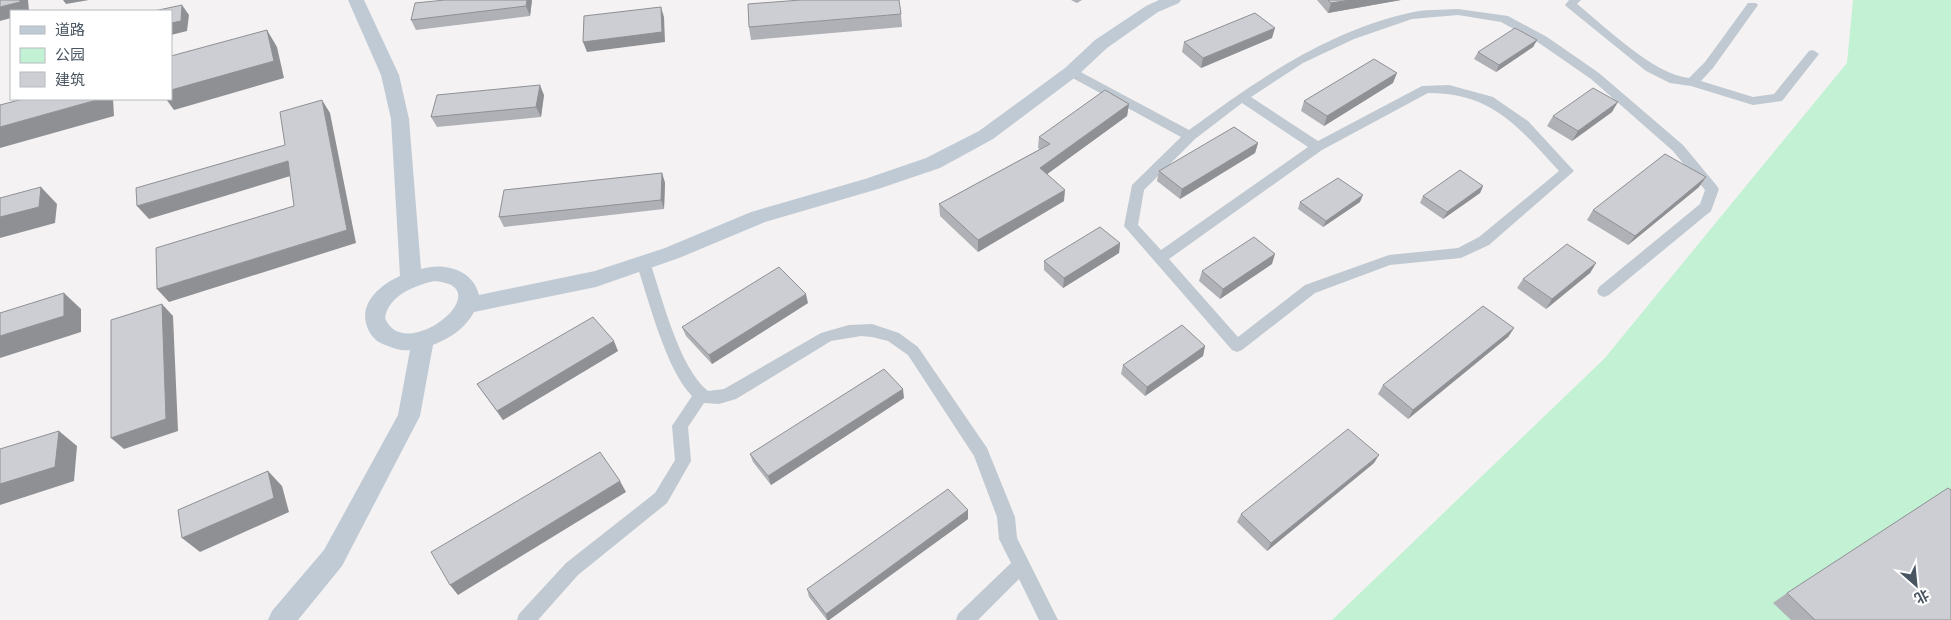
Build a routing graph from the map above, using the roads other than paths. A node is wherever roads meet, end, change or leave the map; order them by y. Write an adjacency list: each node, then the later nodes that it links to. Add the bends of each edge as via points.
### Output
1 (356, 0): 13 (street, via 390,74 400,119)
2 (1173, 0): 6 (street, via 1152,9 1101,44)
3 (1575, 0): 7 (street, via 1571,5 1650,68 1674,80)
4 (1752, 5): 7 (street, via 1709,65)
5 (1814, 54): 7 (street, via 1778,98 1753,101)
6 (1071, 72): 9 (street); 12 (street, via 986,135 933,163 758,217)
7 (1692, 82)
8 (1242, 97): 9 (street); 10 (street); 14 (street, via 1299,60 1350,36 1411,16 1458,12 1504,19 1543,40 1595,76 1678,148 1712,189 1706,207)
9 (1190, 136): 11 (street, via 1137,188 1132,226)
10 (1317, 147): 11 (street); 11 (street, via 1426,89 1449,89 1489,100 1523,124 1567,171 1484,241 1461,253 1389,260 1310,289 1237,346)
11 (1160, 258)
12 (643, 262): 15 (street, via 596,278); 17 (street, via 680,364 696,391)
13 (411, 279): 15 (street, via 435,273 455,277 467,288); 16 (street, via 382,300 377,309 377,326 381,333 398,341)
14 (1604, 291)
15 (468, 305): 16 (street, via 451,326)
16 (422, 340): 19 (street, via 409,416 333,558)
17 (702, 395): 18 (street, via 716,398 730,394 836,333 870,330 899,339 913,351 981,453 1006,517 1008,539); 20 (street, via 680,426 682,461 661,498 572,569)
18 (1021, 565): 21 (street); 22 (street)
19 (280, 620)
20 (526, 620)
21 (965, 620)
22 (1049, 620)

